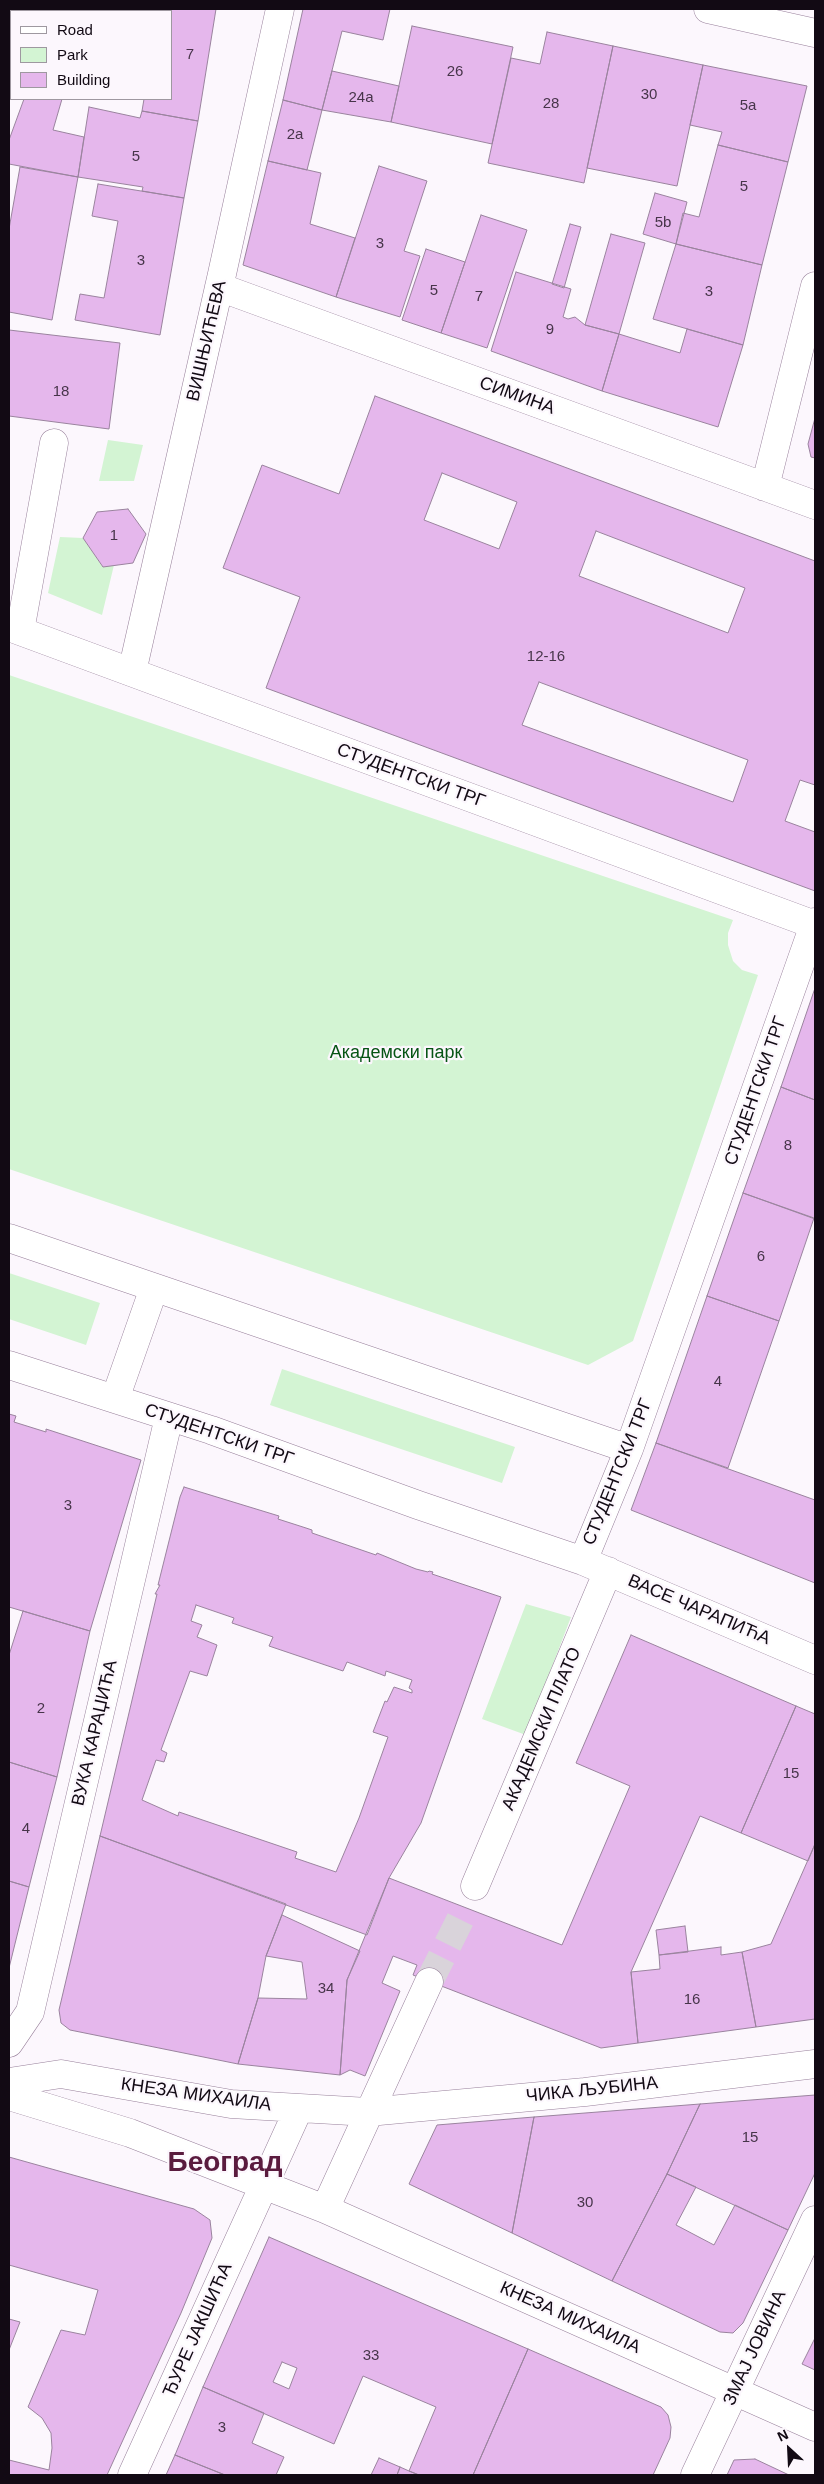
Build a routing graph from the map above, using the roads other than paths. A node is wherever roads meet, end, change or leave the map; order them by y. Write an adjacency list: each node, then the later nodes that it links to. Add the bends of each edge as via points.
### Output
1 (280, 9): 5 (street, ВИШЊИЋЕВА)
2 (708, 9): 3 (street)
3 (815, 33)
4 (815, 286): 7 (street)
5 (219, 287): 7 (street, СИМИНА); 10 (street, ВИШЊИЋЕВА)
6 (54, 443): 9 (street)
7 (765, 487): 8 (street, СИМИНА)
8 (815, 505)
9 (14, 629): 10 (street, СТУДЕНТСКИ ТРГ)
10 (132, 672): 11 (street, СТУДЕНТСКИ ТРГ)
11 (815, 924): 17 (street, СТУДЕНТСКИ ТРГ)
12 (9, 1238): 13 (street)
13 (154, 1288): 15 (street); 17 (street)
14 (9, 1365): 15 (street, СТУДЕНТСКИ ТРГ)
15 (115, 1400): 16 (street, СТУДЕНТСКИ ТРГ)
16 (169, 1418): 18 (street, СТУДЕНТСКИ ТРГ); 23 (street, ВУКА КАРАЏИЋА, via 30,2012)
17 (629, 1450): 18 (street, СТУДЕНТСКИ ТРГ)
18 (583, 1560): 19 (street, ВАСЕ ЧАРАПИЋА)
19 (608, 1572): 20 (street, ВАСЕ ЧАРАПИЋА); 21 (street, АКАДЕМСКИ ПЛАТО)
20 (815, 1660)
21 (475, 1886)
22 (429, 1982): 28 (street)
23 (9, 2043)
24 (815, 2064): 28 (street, ЧИКА ЉУБИНА, via 585,2092)
25 (9, 2082): 27 (street, КНЕЗА МИХАИЛА, via 61,2074 232,2104)
26 (9, 2096): 29 (street, КНЕЗА МИХАИЛА, via 130,2133)
27 (299, 2108): 28 (street, КНЕЗА МИХАИЛА); 29 (street, ЂУРЕ ЈАКШИЋА, via 287,2151)
28 (368, 2112): 30 (street, via 342,2155)
29 (264, 2184): 30 (street, КНЕЗА МИХАИЛА); 34 (street, ЂУРЕ ЈАКШИЋА)
30 (322, 2200): 32 (street, КНЕЗА МИХАИЛА)
31 (815, 2220): 32 (street, ЗМАЈ ЈОВИНА)
32 (735, 2391): 33 (street, КНЕЗА МИХАИЛА); 35 (street, ЗМАЈ ЈОВИНА)
33 (815, 2427)
34 (132, 2475)
35 (695, 2475)

